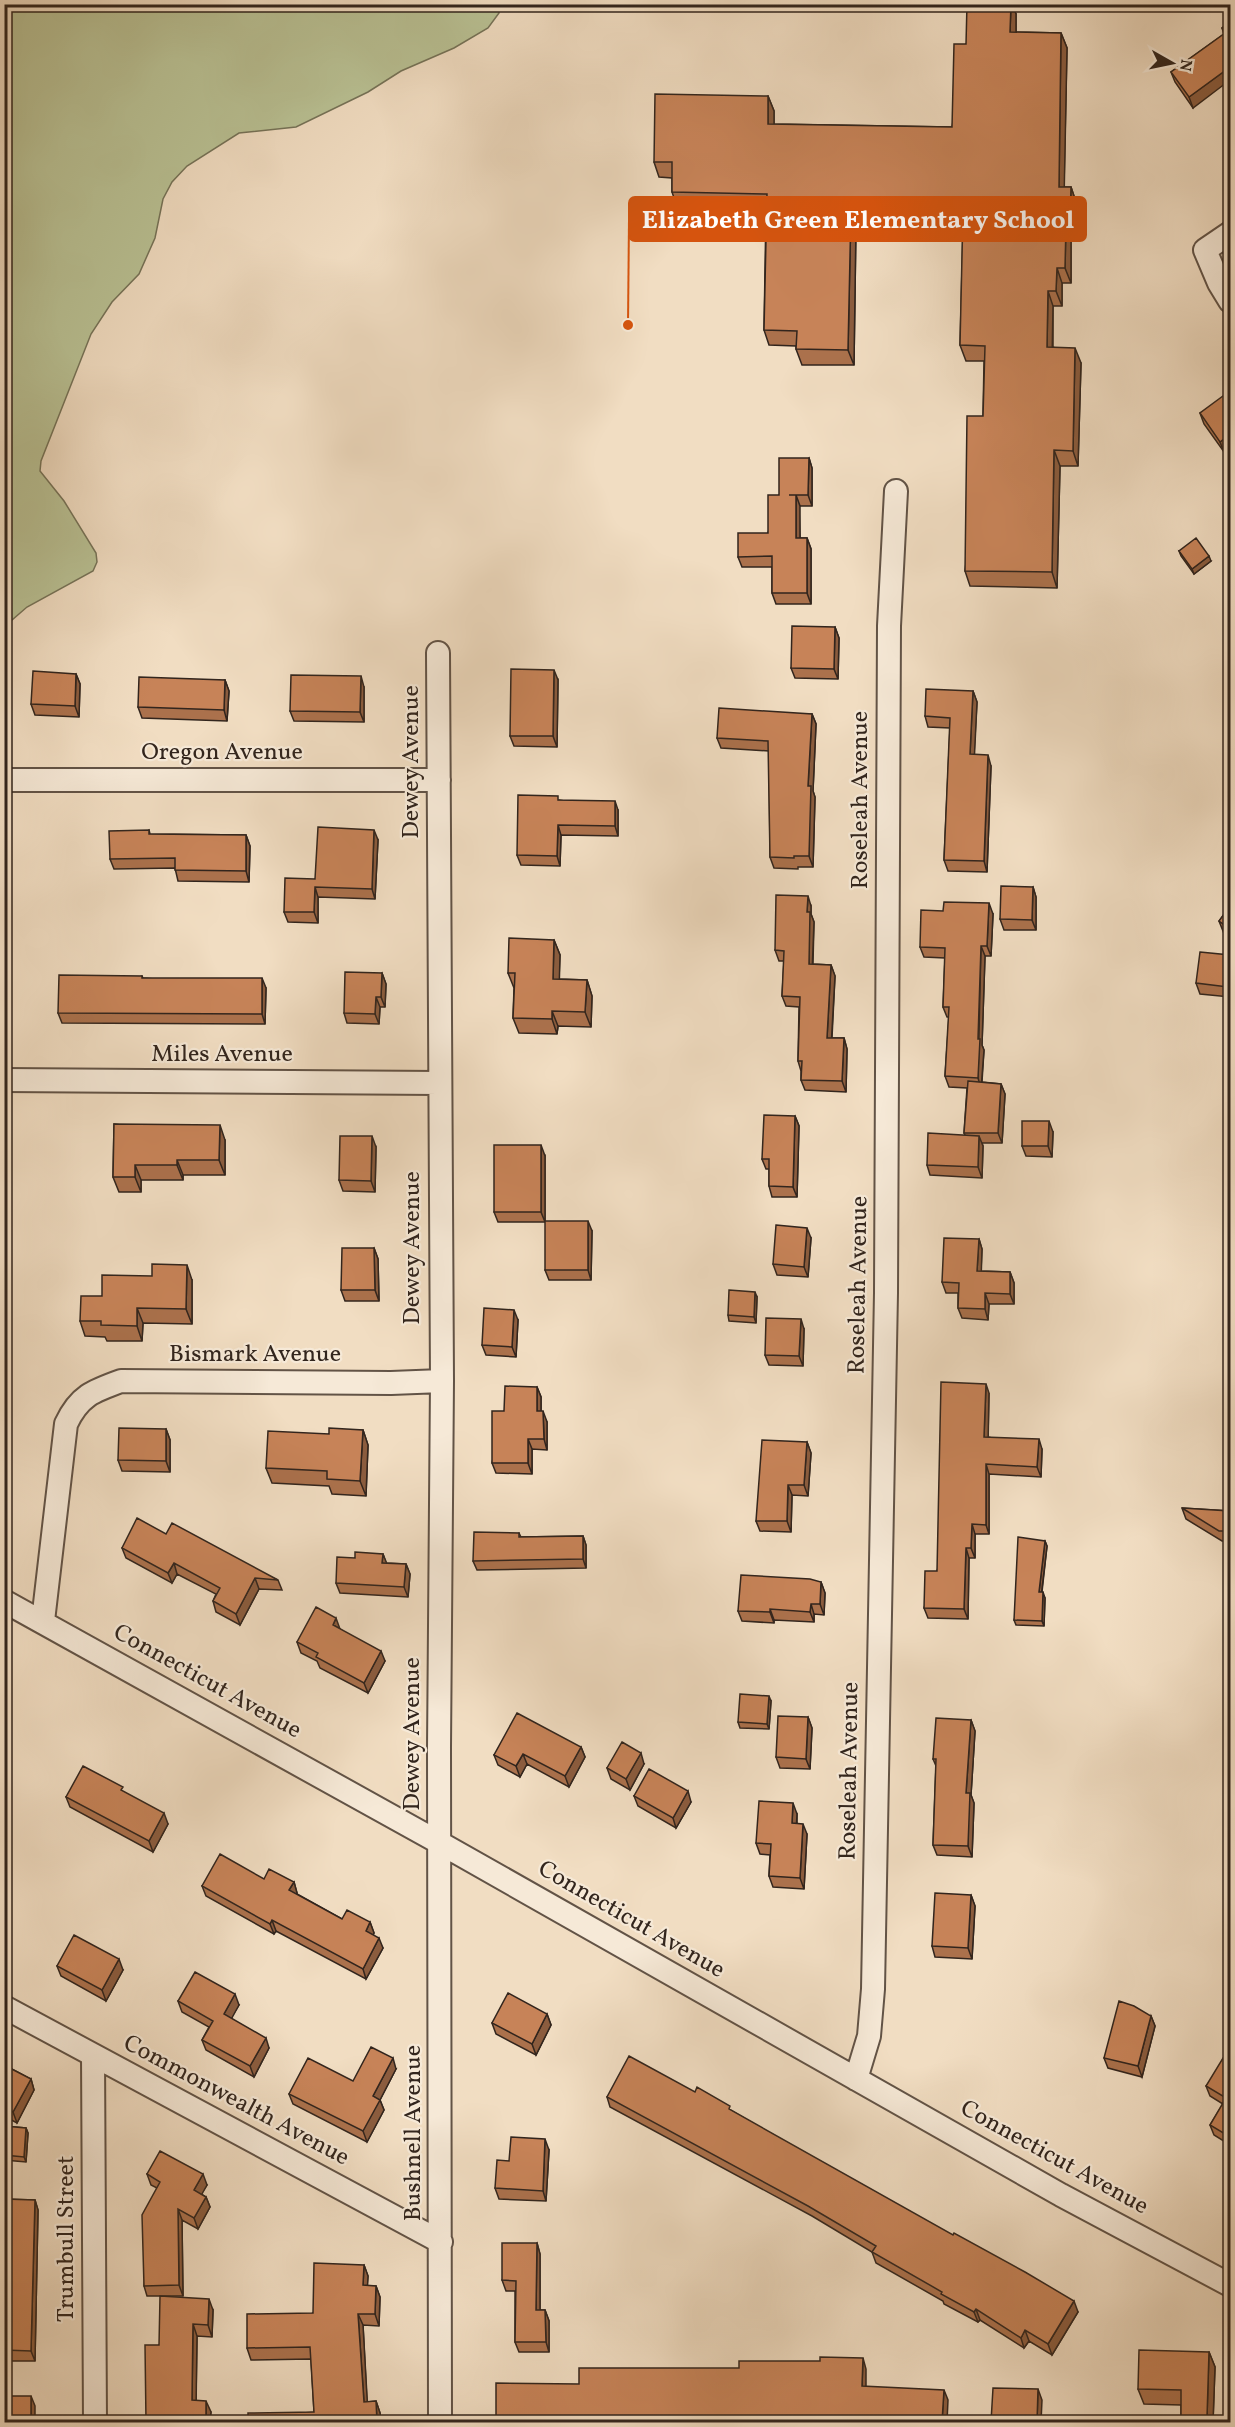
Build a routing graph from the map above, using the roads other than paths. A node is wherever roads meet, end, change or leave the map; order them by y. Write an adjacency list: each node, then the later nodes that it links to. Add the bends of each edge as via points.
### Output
1 (1230, 234): 2 (street, via 1205,250)
2 (1230, 301)
3 (896, 491): 15 (street, Roseleah Avenue, via 889,626 886,1281 873,1989 869,2036)
4 (438, 653): 6 (street, Dewey Avenue)
5 (4, 780): 6 (street, Oregon Avenue)
6 (439, 780): 8 (street, Dewey Avenue)
7 (4, 1080): 8 (street, Miles Avenue)
8 (439, 1083): 9 (street, Dewey Avenue)
9 (442, 1381): 11 (street, Bismark Avenue, via 121,1381 95,1391 74,1407 66,1424); 12 (street, Dewey Avenue)
10 (4, 1601): 11 (street, Connecticut Avenue)
11 (43, 1621): 12 (street, Connecticut Avenue)
12 (440, 1843): 15 (street, Connecticut Avenue); 16 (street, Bushnell Avenue)
13 (4, 2007): 14 (street, Commonwealth Avenue)
14 (93, 2055): 16 (street, Commonwealth Avenue); 18 (street, Trumbull Street)
15 (856, 2079): 17 (street, Connecticut Avenue)
16 (441, 2242): 19 (street, Bushnell Avenue)
17 (1230, 2285)
18 (95, 2422)
19 (440, 2422)

